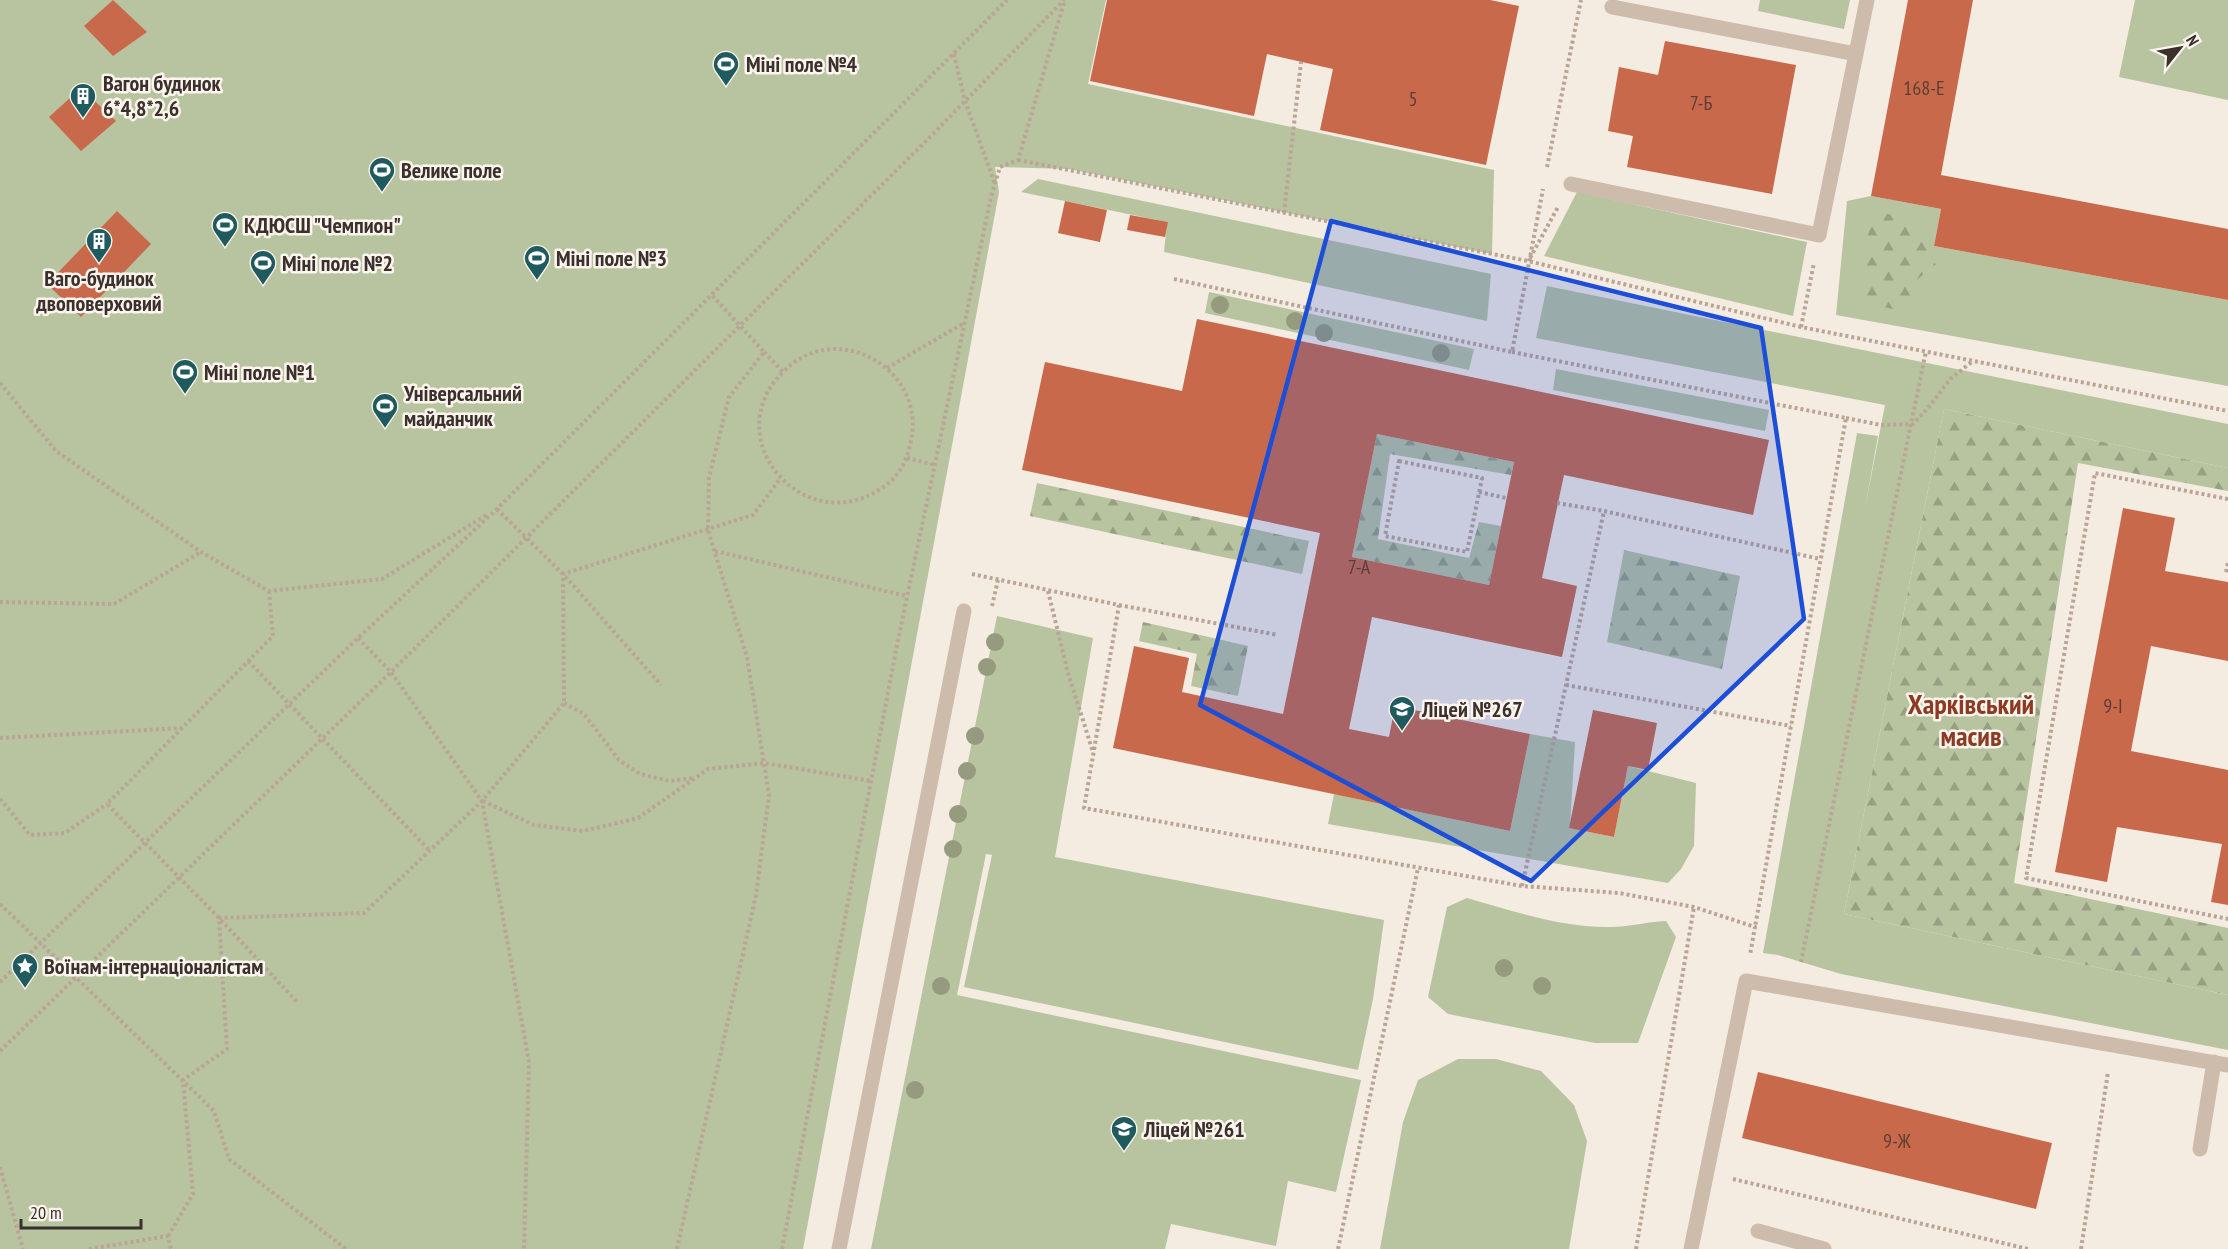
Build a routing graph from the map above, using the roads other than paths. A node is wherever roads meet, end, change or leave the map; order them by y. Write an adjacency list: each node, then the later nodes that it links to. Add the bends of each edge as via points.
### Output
1 (1867, 0): 3 (lane)
2 (1612, 7): 3 (lane)
3 (1856, 54): 4 (lane, via 1819,236)
4 (1571, 184)
5 (964, 611): 9 (lane)
6 (2221, 1064): 7 (lane); 10 (lane, via 1746,981)
7 (2200, 1149)
8 (1758, 1231): 11 (lane)
9 (839, 1249)
10 (1691, 1249)
11 (1824, 1249)

